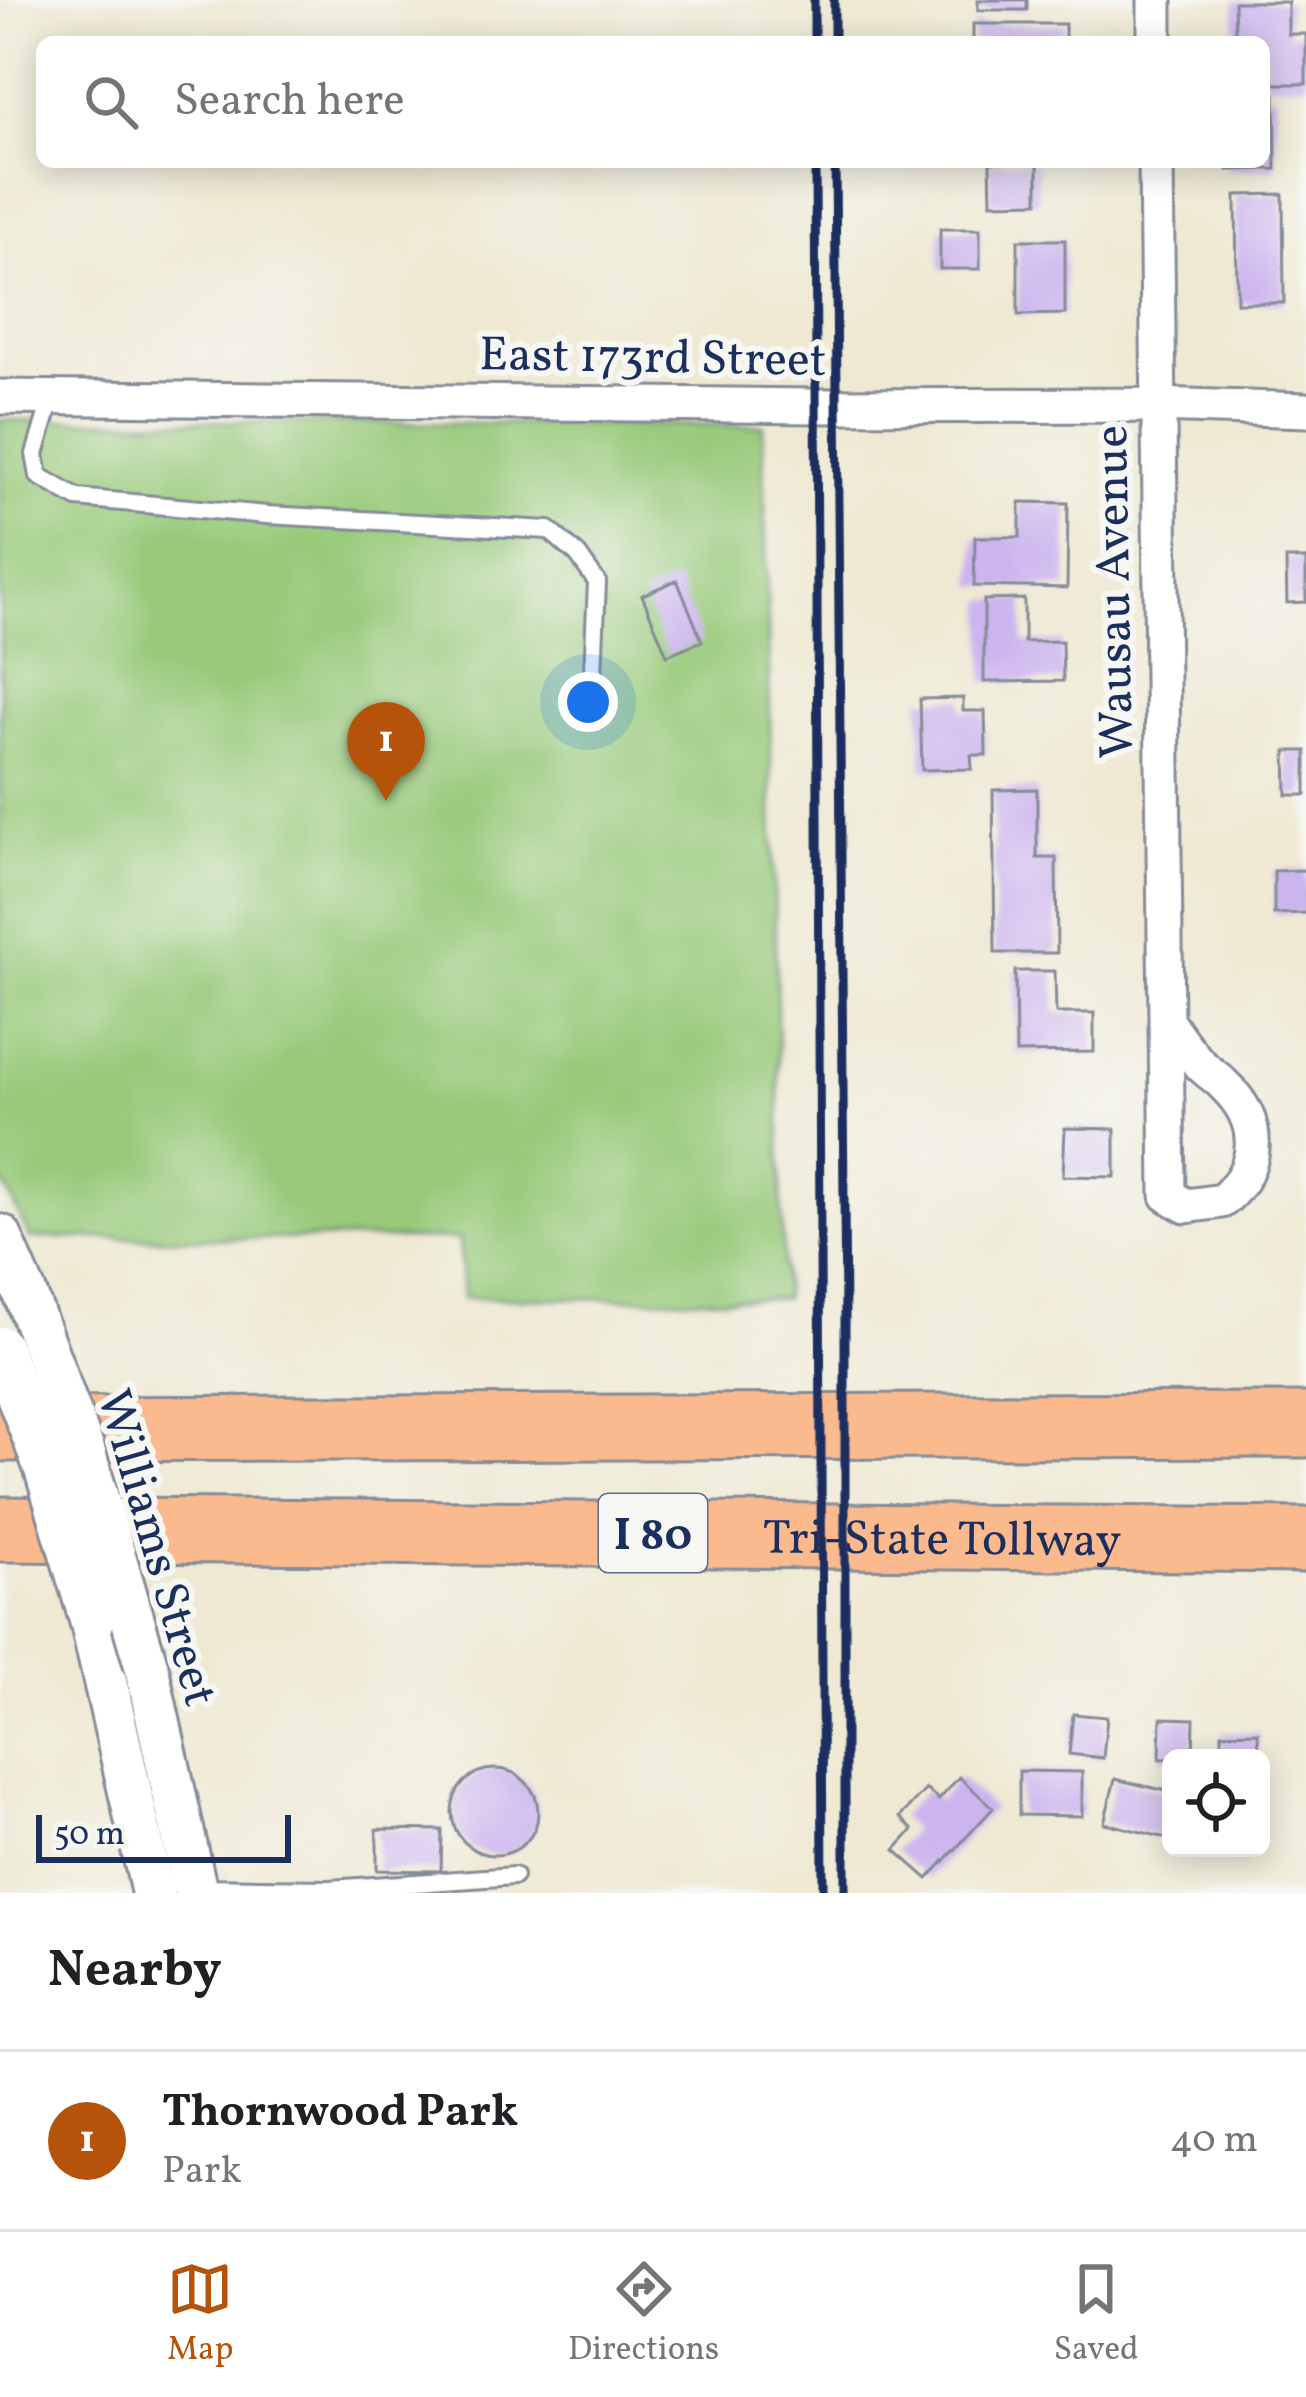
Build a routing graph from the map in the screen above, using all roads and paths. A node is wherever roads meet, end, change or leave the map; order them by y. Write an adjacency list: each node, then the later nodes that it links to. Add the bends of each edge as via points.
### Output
1 (1155, 0): 2 (street)
2 (1155, 36)
3 (1156, 168): 6 (street, Wausau Avenue)
4 (52, 396): 5 (street, East 173rd Street); 6 (street, East 173rd Street); 8 (lane, via 35,454 39,476 77,498 549,530 597,583)
5 (0, 397)
6 (1157, 405): 7 (street, East 173rd Street); 9 (street, Wausau Avenue)
7 (1306, 410)
8 (591, 719)
9 (1166, 1020): 9 (street, Wausau Avenue, via 1168,1195 1186,1206 1222,1201 1245,1173 1253,1130 1247,1112)
10 (0, 1236): 17 (street, Williams Street, bridge, via 82,1450 146,1665)
11 (0, 1348): 18 (street, Williams Street, bridge, via 92,1622)
12 (1306, 1425): 13 (highway, I 80)
13 (0, 1429)
14 (0, 1529): 15 (highway, Tri-State Tollway / I 80)
15 (1306, 1540)
16 (514, 1876): 17 (lane)
17 (196, 1890): 18 (lane)
18 (153, 1893)

